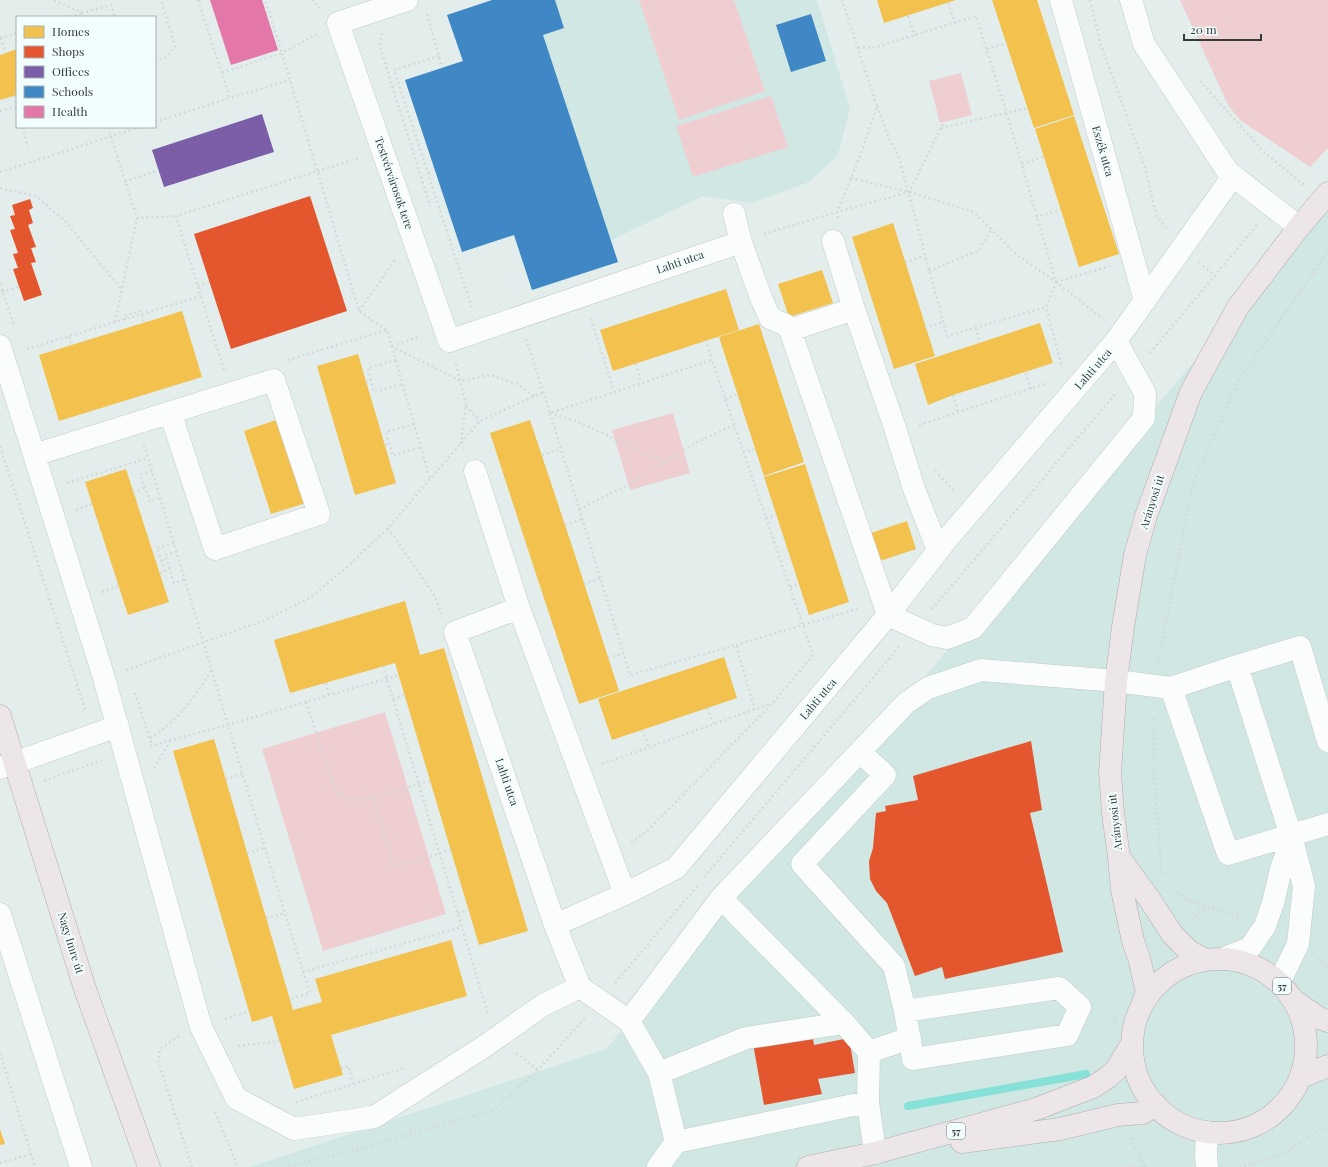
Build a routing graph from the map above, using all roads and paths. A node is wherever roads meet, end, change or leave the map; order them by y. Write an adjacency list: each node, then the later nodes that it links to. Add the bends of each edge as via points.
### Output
1 (54, 0): 11 (path)
2 (161, 0): 28 (path, via 176,46 167,57)
3 (198, 0): 30 (path)
4 (265, 0): 26 (path)
5 (407, 0): 16 (street)
6 (842, 0): 23 (path)
7 (1061, 0): 90 (street, Eszék utca)
8 (1090, 0): 75 (path, via 1101,45 1145,168 1156,215)
9 (1131, 0): 57 (street, via 1144,44)
10 (948, 3): 17 (path)
11 (83, 13): 13 (path); 14 (path, via 111,5)
12 (427, 14): 27 (path)
13 (73, 16)
14 (115, 16)
15 (908, 16): 20 (path)
16 (338, 22): 26 (path); 72 (street, Testvérvárosok tere)
17 (954, 23): 20 (path); 24 (path, via 976,16)
18 (383, 29): 63 (path, via 380,47)
19 (16, 33): 21 (path)
20 (915, 36): 23 (path, via 873,48)
21 (0, 38): 25 (path)
22 (1007, 43): 24 (path)
23 (858, 47): 37 (path)
24 (987, 49): 40 (path)
25 (6, 53)
26 (282, 53): 30 (path); 31 (path)
27 (439, 56): 29 (path); 56 (path, via 394,70)
28 (156, 61)
29 (442, 68)
30 (222, 73): 34 (path)
31 (290, 80): 34 (path); 55 (path)
32 (1198, 80): 62 (path, via 1264,152)
33 (14, 96): 35 (path)
34 (230, 98): 41 (path)
35 (16, 103)
36 (16, 106): 39 (path)
37 (877, 106): 58 (path); 61 (path, via 899,158)
38 (1028, 108): 40 (path)
39 (0, 111)
40 (1007, 114): 46 (path); 51 (path)
41 (156, 122)
42 (944, 122): 46 (path)
43 (22, 128): 48 (path)
44 (108, 128): 47 (path)
45 (137, 128): 47 (path)
46 (941, 128): 61 (path)
47 (110, 136): 54 (path); 59 (path)
48 (28, 147)
49 (1043, 157): 51 (path)
50 (351, 161): 55 (path)
51 (1022, 164): 68 (path)
52 (158, 170): 59 (path)
53 (434, 171): 56 (path)
54 (0, 172)
55 (317, 172): 67 (path); 93 (path)
56 (428, 173): 103 (path)
57 (1233, 176): 70 (street); 75 (street, Lahti utca)
58 (850, 178): 61 (path); 65 (path)
59 (125, 182): 69 (path)
60 (0, 188): 86 (path, via 36,196 66,221)
61 (909, 192): 65 (path); 71 (path, via 974,212); 77 (path)
62 (1325, 197): 70 (main road, Arányosi út)
63 (430, 206)
64 (1060, 210): 68 (path)
65 (837, 212): 73 (path); 74 (path, via 845,244)
66 (734, 214): 73 (street)
67 (176, 216): 69 (path); 84 (path)
68 (1036, 217): 83 (path)
69 (136, 218): 86 (path)
70 (1299, 227): 194 (main road, Arányosi út, via 1238,307 1191,392 1146,516 1137,549)
71 (992, 229): 80 (path, via 978,251); 83 (path, via 1017,255)
72 (412, 234): 93 (path); 105 (street, Testvérvárosok tere)
73 (741, 242): 88 (street, Lahti utca); 104 (street, via 770,318 786,325)
74 (834, 244): 92 (street)
75 (1182, 248): 81 (path); 90 (street, Lahti utca)
76 (1328, 251): 196 (path, via 1237,383 1193,483)
77 (924, 256): 78 (path); 80 (path)
78 (905, 262)
79 (1118, 264): 83 (path)
80 (929, 271): 97 (path)
81 (1215, 275)
82 (209, 282): 84 (path)
83 (1056, 282): 91 (path); 96 (path)
84 (198, 286): 89 (path)
85 (18, 287): 87 (path)
86 (122, 290): 98 (path)
87 (2, 292)
88 (584, 295): 95 (street, Lahti utca); 128 (path)
89 (201, 296): 94 (path); 119 (path)
90 (1144, 301): 108 (street, Lahti utca)
91 (1046, 307): 101 (path); 118 (path)
92 (854, 309): 104 (street); 170 (street, via 914,489)
93 (359, 311): 102 (path)
94 (142, 315): 98 (path); 99 (path)
95 (520, 317): 103 (street); 129 (path)
96 (1103, 320)
97 (943, 322): 100 (path); 101 (path, via 946,336)
98 (115, 323): 106 (path)
99 (144, 323)
100 (925, 328)
101 (976, 328): 109 (path)
102 (387, 330): 112 (path); 114 (path)
103 (479, 330): 105 (street)
104 (790, 330): 181 (street)
105 (446, 335): 112 (path); 122 (path)
106 (70, 337): 110 (path); 113 (path)
107 (706, 340): 116 (path)
108 (1116, 341): 163 (street, Lahti utca); 181 (street, via 1145,393 1144,418 973,628 947,638 932,635)
109 (979, 342)
110 (72, 345)
111 (0, 346): 150 (street)
112 (392, 346): 115 (path); 122 (path)
113 (23, 351)
114 (288, 360)
115 (396, 360): 121 (path, via 368,368); 126 (path)
116 (712, 360): 125 (path); 133 (path)
117 (636, 364): 125 (path)
118 (1063, 370)
119 (224, 371)
120 (1026, 373): 127 (path)
121 (371, 380): 123 (path); 126 (path, via 374,392)
122 (461, 381): 132 (path, via 490,375 517,384); 134 (path)
123 (366, 382)
124 (1052, 382): 127 (path)
125 (641, 383): 128 (path)
126 (402, 384): 140 (path)
127 (1031, 388): 136 (path)
128 (614, 391): 137 (path)
129 (544, 393): 132 (path); 137 (path)
130 (737, 395): 133 (path)
131 (953, 395): 136 (path)
132 (535, 396): 138 (path)
133 (725, 399): 141 (path)
134 (466, 405): 138 (path); 143 (path)
135 (170, 412): 135 (street, via 274,380 319,514 215,549); 139 (street)
136 (958, 412): 142 (path, via 918,425)
137 (550, 413): 147 (path); 153 (path, via 581,423)
138 (480, 421): 143 (path)
139 (137, 422): 150 (street); 152 (path)
140 (414, 424): 144 (path, via 386,432); 146 (path)
141 (734, 425): 149 (path); 153 (path, via 697,442)
142 (921, 432)
143 (461, 443): 157 (path)
144 (390, 444): 145 (path); 146 (path, via 393,456)
145 (385, 445)
146 (421, 447): 157 (path)
147 (561, 449): 151 (path); 162 (path)
148 (755, 449): 149 (path)
149 (743, 452): 165 (path)
150 (34, 455): 192 (street)
151 (542, 455)
152 (148, 458): 155 (path); 158 (path)
153 (665, 463): 162 (path, via 630,484)
154 (934, 466): 163 (path, via 936,473)
155 (152, 471): 159 (path, via 140,474); 161 (path)
156 (475, 471): 180 (street)
157 (430, 479): 168 (path)
158 (67, 483)
159 (145, 488): 160 (path); 161 (path, via 150,502)
160 (134, 492)
161 (160, 498): 169 (path)
162 (579, 509): 166 (path)
163 (973, 509): 170 (street, Lahti utca)
164 (776, 515): 165 (path)
165 (766, 518): 179 (path)
166 (582, 519): 167 (path); 175 (path)
167 (565, 525)
168 (388, 528): 182 (path, via 435,596); 184 (path, via 310,598 263,621)
169 (174, 543): 171 (path); 173 (path, via 157,548)
170 (938, 550): 181 (street, Lahti utca)
171 (176, 552): 172 (path, via 165,555); 176 (path)
172 (170, 569): 173 (path); 176 (path, via 174,583)
173 (165, 571): 174 (path)
174 (160, 573)
175 (601, 578): 177 (path); 186 (path)
176 (185, 579): 184 (path)
177 (584, 584)
178 (799, 584): 179 (path)
179 (790, 587): 183 (path)
180 (519, 608): 228 (street); 240 (street, Lahti utca, via 455,632)
181 (885, 608): 183 (path); 232 (street, Lahti utca, via 676,868)
182 (442, 617)
183 (803, 626): 185 (path); 201 (path, via 813,655)
184 (204, 643): 190 (path); 192 (path)
185 (736, 645): 186 (path, via 630,675); 203 (path)
186 (624, 653): 187 (path)
187 (608, 658)
188 (383, 666): 193 (path)
189 (1238, 666): 196 (street); 210 (street, via 1300,647); 223 (street)
190 (212, 669): 206 (path); 209 (path, via 195,696 163,731)
191 (399, 675): 193 (path)
192 (104, 678): 207 (street)
193 (386, 679): 198 (path); 199 (path)
194 (1116, 681): 196 (street); 212 (street, via 981,670 928,688 906,703); 229 (main road, Arányosi út, via 1110,773)
195 (326, 683): 198 (path)
196 (1163, 687): 223 (street, via 1228,854); 230 (path, via 1154,777 1161,868)
197 (405, 695): 199 (path)
198 (329, 696): 200 (path)
199 (393, 699): 219 (path)
200 (306, 702): 206 (path); 221 (path, via 337,795 352,799)
201 (773, 703): 203 (path); 228 (path, via 647,831)
202 (707, 708): 205 (path)
203 (755, 710): 205 (path)
204 (0, 716): 214 (main road, Nagy Imre út)
205 (714, 724): 211 (path)
206 (227, 725): 213 (path); 216 (path)
207 (118, 726): 213 (street); 214 (street)
208 (642, 730): 211 (path)
209 (150, 738)
210 (1328, 740)
211 (649, 747): 215 (path, via 602,764)
212 (860, 752): 233 (street); 250 (street, via 885,775 802,864 894,966)
213 (125, 753): 220 (path); 256 (street)
214 (8, 766): 220 (main road, Nagy Imre út)
215 (604, 771)
216 (242, 774): 217 (path); 224 (path)
217 (226, 779)
218 (430, 780): 219 (path)
219 (418, 784): 221 (path); 227 (path)
220 (23, 789): 281 (main road, Nagy Imre út, via 85,989)
221 (373, 797): 227 (path, via 394,867)
222 (1328, 824): 223 (street)
223 (1291, 837): 242 (street, via 1265,926 1250,948); 244 (street, via 1304,886 1298,944)
224 (265, 848): 226 (path); 236 (path)
225 (451, 850): 227 (path)
226 (247, 853)
227 (440, 853): 237 (path)
228 (611, 857): 232 (street)
229 (1119, 857): 242 (main road, via 1172,934 1189,952); 248 (main road, Arányosi út, via 1122,890 1147,992)
230 (1165, 878)
231 (1172, 887): 234 (path, via 1187,900)
232 (625, 894): 240 (street, Lahti utca)
233 (721, 898): 252 (street); 254 (street)
234 (1206, 906)
235 (468, 910): 237 (path)
236 (285, 913): 239 (path); 243 (path)
237 (458, 913): 241 (path)
238 (0, 914): 280 (street)
239 (266, 918)
240 (555, 925): 245 (street)
241 (462, 926): 243 (path); 257 (path)
242 (1214, 960): 244 (main road, 57, via 1243,962 1262,970); 248 (main road, 57, via 1189,965 1173,972 1148,995)
243 (303, 972): 246 (path, via 310,993)
244 (1279, 983): 247 (main road, 57)
245 (580, 987): 252 (street); 257 (street, via 543,1005)
246 (290, 999)
247 (1293, 1000): 253 (main road, 57, via 1319,1018); 268 (main road, 57, via 1302,1018 1306,1038)
248 (1140, 1010): 260 (main road, 57, via 1134,1026)
249 (249, 1011): 251 (path)
250 (905, 1011): 258 (street); 258 (street, via 1059,988 1080,1007 1067,1035 913,1059)
251 (225, 1019): 255 (path); 256 (path)
252 (629, 1021): 267 (street)
253 (1328, 1021)
254 (844, 1023): 262 (street); 267 (street, via 746,1038)
255 (228, 1026)
256 (202, 1027): 257 (street, via 236,1098 294,1129 374,1117); 282 (path, via 183,1034 160,1049 158,1061)
257 (496, 1038)
258 (910, 1038): 262 (street)
259 (280, 1041): 261 (path, via 237,1046)
260 (1132, 1043): 272 (main road, 57, via 1138,1077); 276 (main road, 57, via 1116,1070 1093,1087 1017,1115)
261 (241, 1052)
262 (869, 1052): 271 (street)
263 (0, 1053): 277 (path)
264 (1328, 1066): 268 (main road)
265 (405, 1067): 269 (path)
266 (341, 1068): 269 (path, via 348,1066)
267 (659, 1073): 275 (street)
268 (1301, 1077): 274 (main road, 57, via 1292,1094 1279,1109 1263,1121 1246,1129)
269 (353, 1084): 270 (path, via 297,1102)
270 (291, 1100)
271 (868, 1102): 275 (street); 276 (street)
272 (1156, 1106): 274 (main road, 57, via 1188,1127); 276 (main road, 57, via 1143,1113 1118,1115 1060,1129)
273 (1328, 1127): 288 (path, via 1316,1131 1286,1154)
274 (1207, 1132): 287 (street)
275 (676, 1142): 283 (street)
276 (875, 1153): 284 (main road, 57)
277 (31, 1154): 278 (path); 279 (path)
278 (0, 1163)
279 (35, 1167)
280 (82, 1167)
281 (149, 1167)
282 (192, 1167)
283 (658, 1167)
284 (808, 1167)
285 (1124, 1167): 286 (path)
286 (1149, 1167)
287 (1207, 1167)
288 (1239, 1167)

